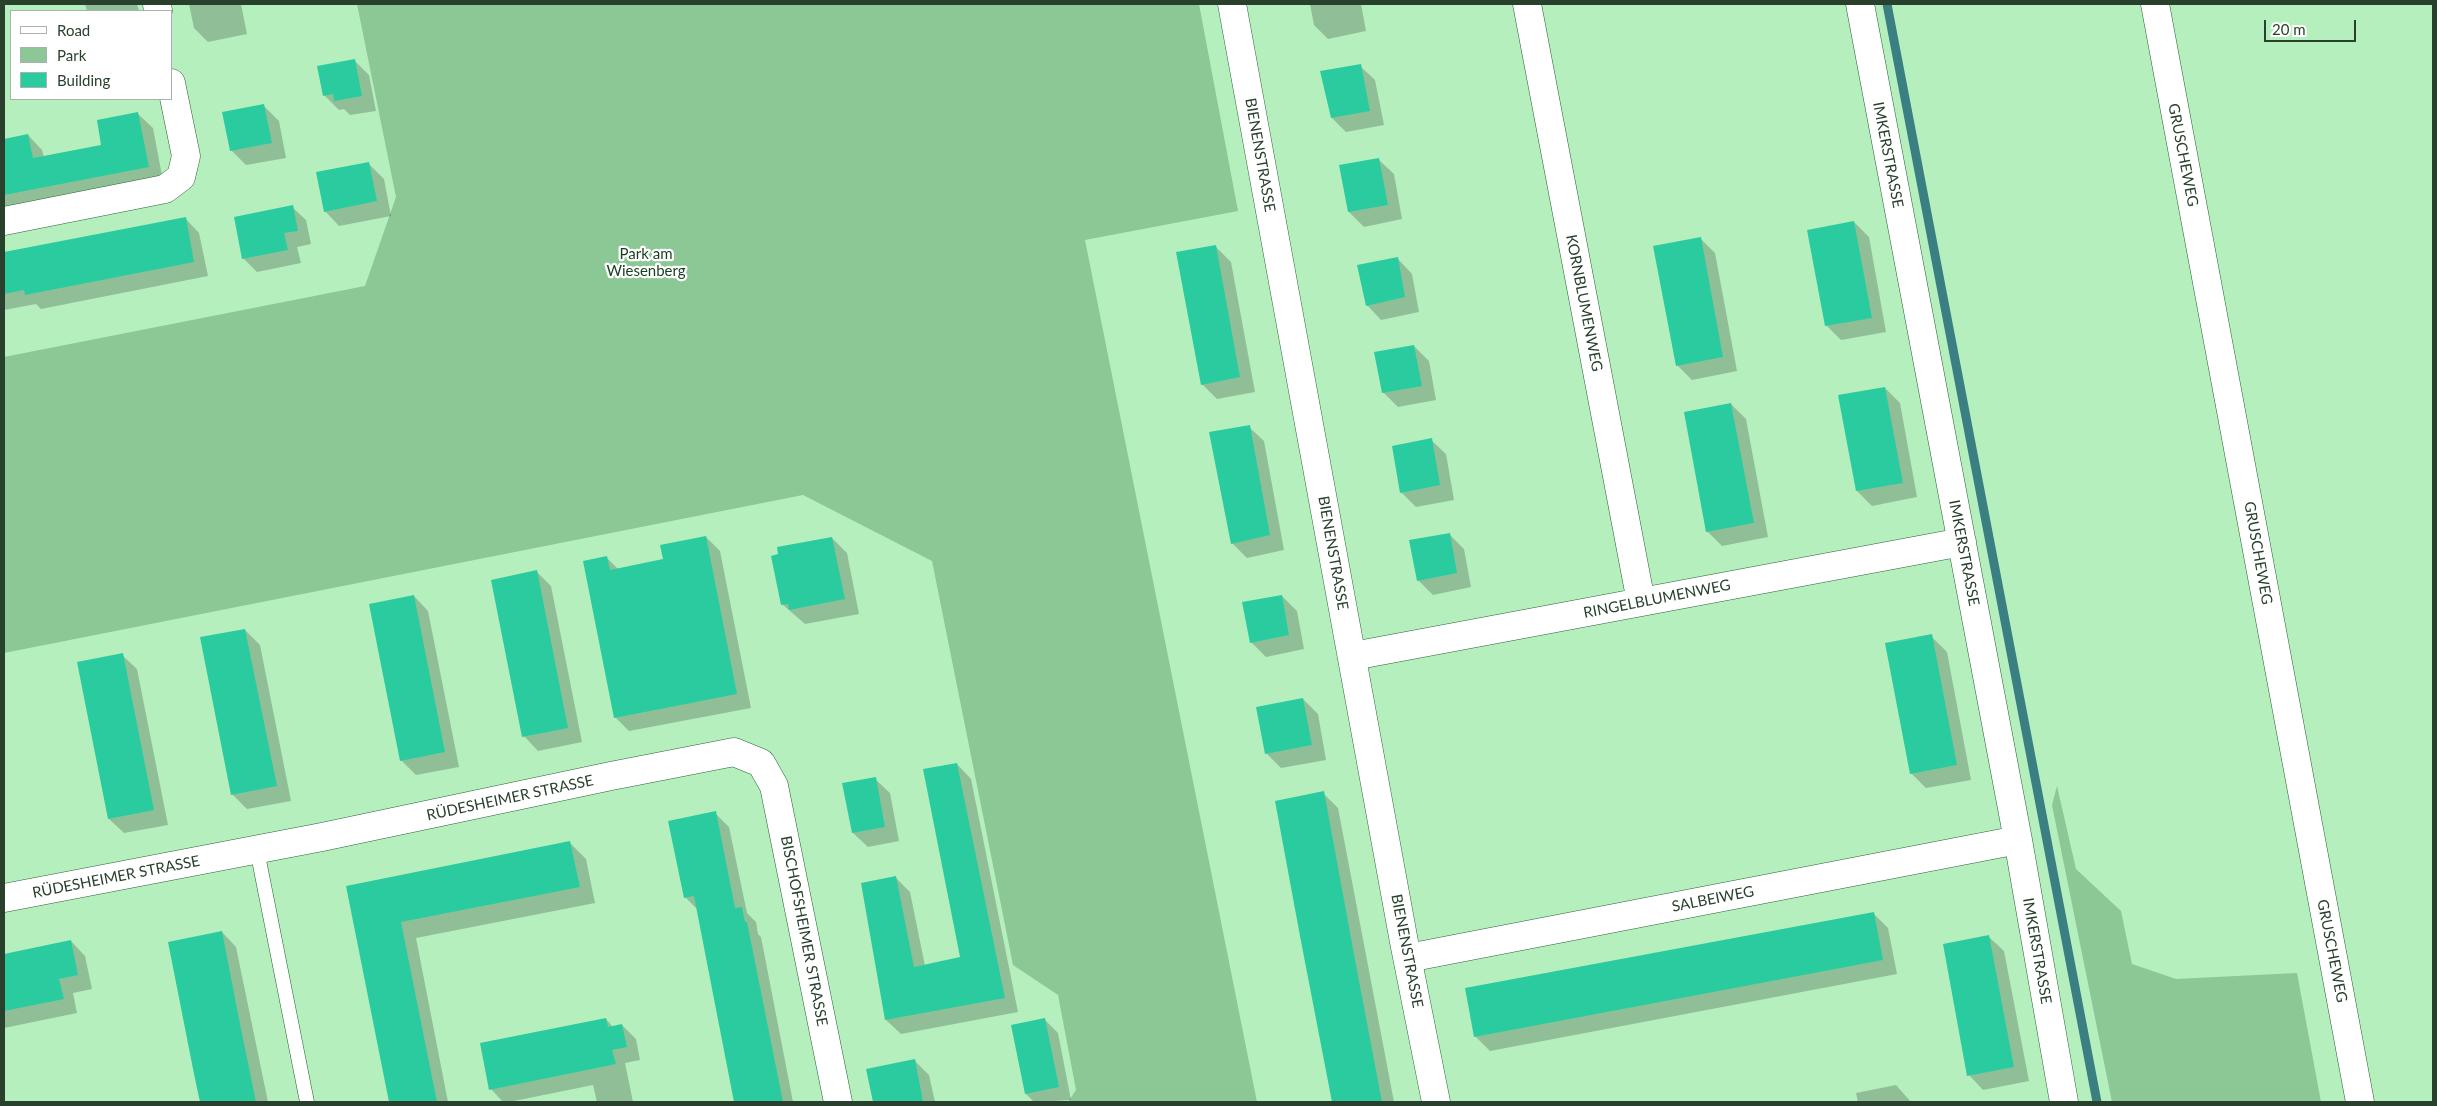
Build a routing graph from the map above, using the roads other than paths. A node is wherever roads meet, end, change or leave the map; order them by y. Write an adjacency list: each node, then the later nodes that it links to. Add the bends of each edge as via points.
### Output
1 (1232, 4): 9 (street, BIENENSTRASSE)
2 (1527, 4): 8 (street, KORNBLUMENWEG)
3 (1860, 4): 7 (street, IMKERSTRASSE)
4 (2154, 4): 19 (street, GRUSCHEWEG)
5 (172, 88): 6 (street, via 186,156 181,176 165,189)
6 (4, 222)
7 (1962, 542): 8 (street, RINGELBLUMENWEG); 11 (street, IMKERSTRASSE)
8 (1641, 602): 9 (street, RINGELBLUMENWEG)
9 (1352, 656): 14 (street, BIENENSTRASSE)
10 (761, 763): 12 (street, RÜDESHEIMER STRASSE, via 734,752); 16 (street, BISCHOFSHEIMER STRASSE, via 774,786)
11 (2018, 840): 14 (street, SALBEIWEG); 18 (street, IMKERSTRASSE)
12 (257, 850): 13 (street, RÜDESHEIMER STRASSE); 15 (lane)
13 (4, 898)
14 (1408, 958): 17 (street, BIENENSTRASSE)
15 (307, 1102)
16 (838, 1102)
17 (1436, 1102)
18 (2064, 1102)
19 (2360, 1102)

